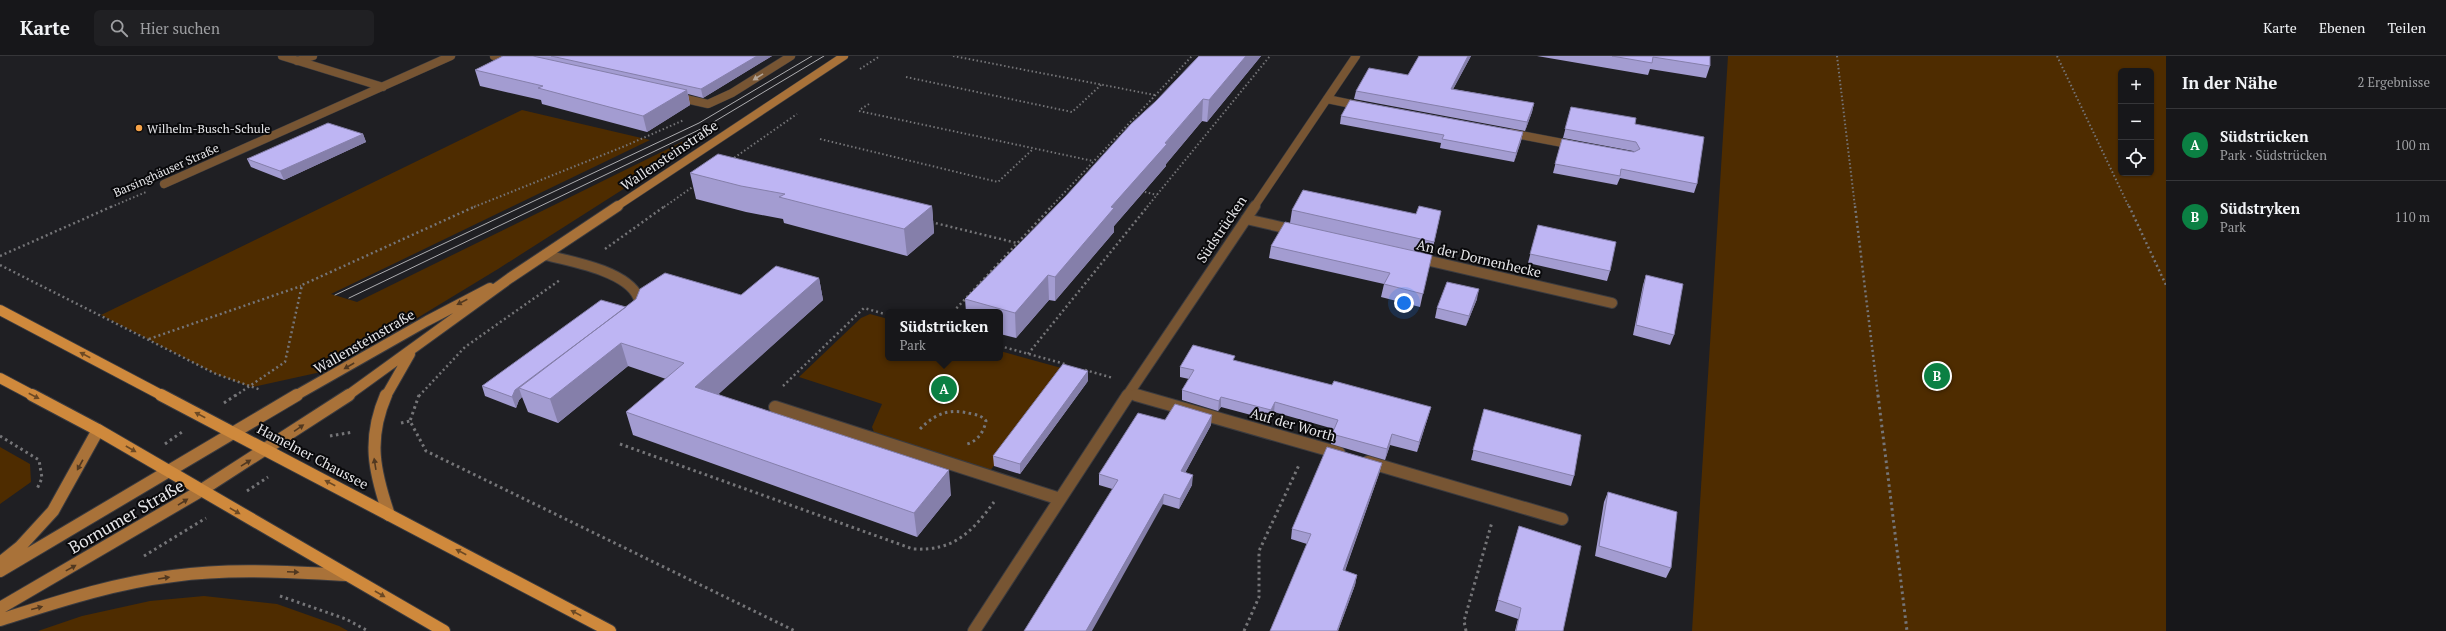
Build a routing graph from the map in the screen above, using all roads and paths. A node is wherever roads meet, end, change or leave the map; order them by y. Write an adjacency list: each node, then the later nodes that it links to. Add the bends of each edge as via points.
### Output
1 (282, 56): 14 (street)
2 (313, 56): 14 (street)
3 (451, 56): 19 (street, Barsinghäuser Straße)
4 (494, 56): 15 (street)
5 (791, 56): 23 (street, one-way to 23)
6 (844, 56): 43 (street, Wallensteinstraße)
7 (880, 56): 16 (path)
8 (953, 56): 18 (path)
9 (1192, 56): 20 (path)
10 (1270, 56): 38 (path)
11 (1356, 56): 22 (street, Südstrücken)
12 (1838, 56): 104 (path)
13 (2057, 56): 50 (path)
14 (297, 61): 19 (street)
15 (524, 63)
16 (855, 74)
17 (906, 77): 18 (path, via 1072,112)
18 (1101, 84): 20 (path)
19 (383, 87): 35 (street, Barsinghäuser Straße)
20 (1155, 95): 32 (path)
21 (670, 96): 23 (street)
22 (1326, 99): 25 (street); 39 (street, Südstrücken)
23 (708, 104): 49 (path, via 700,112 647,139 590,159 458,214)
24 (869, 104): 30 (path, via 860,110)
25 (1374, 108)
26 (798, 113): 31 (path)
27 (1499, 131): 29 (street)
28 (820, 139): 30 (path, via 998,182)
29 (1585, 147)
30 (1033, 149): 32 (path)
31 (728, 162)
32 (1093, 162): 33 (path)
33 (1078, 177): 34 (path); 42 (path)
34 (1086, 179)
35 (164, 184): 44 (path, Barsinghäuser Straße)
36 (696, 185): 46 (path)
37 (1136, 190): 38 (path)
38 (1157, 195): 59 (path)
39 (1246, 219): 41 (street); 64 (street, Südstrücken)
40 (925, 220): 42 (path)
41 (1307, 233)
42 (1017, 243): 52 (path)
43 (545, 255): 46 (street); 48 (street, Wallensteinstraße)
44 (0, 256)
45 (1406, 256): 51 (street, An der Dornenhecke)
46 (582, 264): 55 (street, via 601,270 633,288 641,302); 100 (path, via 465,347 420,393 410,421 426,451)
47 (0, 265): 56 (path)
48 (510, 278): 58 (street, Wallensteinstraße); 71 (street, Wallensteinstraße, one-way to 71, via 452,308)
49 (302, 285): 56 (path); 63 (path, via 285,362)
50 (2166, 285)
51 (1612, 303)
52 (956, 309)
53 (0, 310): 66 (main road, Hamelner Chaussee, one-way to 53)
54 (885, 314): 65 (path, via 864,308 765,403)
55 (639, 317)
56 (149, 339): 63 (path, via 216,374)
57 (1003, 347): 59 (path)
58 (413, 349): 78 (street, Wallensteinstraße, one-way to 58); 88 (street, one-way to 58, via 378,484 373,439 378,412 392,382)
59 (1028, 354): 60 (path)
60 (1066, 365)
61 (1082, 369): 64 (path)
62 (0, 378): 68 (main road, one-way to 68)
63 (248, 386): 66 (path)
64 (1132, 388): 77 (street, Auf der Worth); 85 (street, Südstrücken)
65 (775, 407): 82 (street)
66 (204, 417): 71 (main road, Hamelner Chaussee); 79 (path)
67 (913, 428): 69 (path)
68 (98, 430): 79 (main road, one-way to 79); 91 (street, one-way to 91, via 54,511 20,547)
69 (920, 430): 70 (path); 76 (path, via 930,418 946,411 961,410 983,417 986,427 973,443)
70 (927, 432)
71 (235, 434): 78 (main road, Hamelner Chaussee); 81 (street, Bornumer Straße)
72 (0, 436): 84 (path, via 39,460 42,478)
73 (330, 436): 74 (path)
74 (324, 440)
75 (620, 444): 82 (path, via 902,546 920,550 945,548 959,541 974,529)
76 (965, 444)
77 (1308, 444): 86 (street, Auf der Worth); 102 (path, via 1259,551 1259,597)
78 (267, 450): 80 (main road, Hamelner Chaussee); 83 (street, Bornumer Straße, one-way to 78)
79 (145, 457): 81 (main road)
80 (291, 462): 87 (path); 88 (main road, Hamelner Chaussee, one-way to 80)
81 (171, 472): 83 (main road); 92 (street, Bornumer Straße)
82 (1008, 482): 85 (street)
83 (202, 491): 87 (main road); 95 (street, Bornumer Straße, one-way to 83)
84 (34, 496)
85 (1060, 499): 101 (street, Südstrücken)
86 (1498, 500): 89 (street, Auf der Worth); 103 (path, via 1464,621)
87 (226, 505): 90 (path); 93 (main road, one-way to 93)
88 (389, 515): 99 (main road, Hamelner Chaussee, one-way to 88)
89 (1562, 519)
90 (140, 558)
91 (0, 563)
92 (0, 571)
93 (346, 575): 96 (street, one-way to 93, via 135,582 197,573 266,571); 98 (main road, one-way to 98)
94 (271, 595): 97 (path, via 286,597 346,619)
95 (0, 608)
96 (0, 620)
97 (368, 631)
98 (444, 631)
99 (610, 631)
100 (795, 631)
101 (974, 631)
102 (1244, 631)
103 (1466, 631)
104 (1907, 631)

